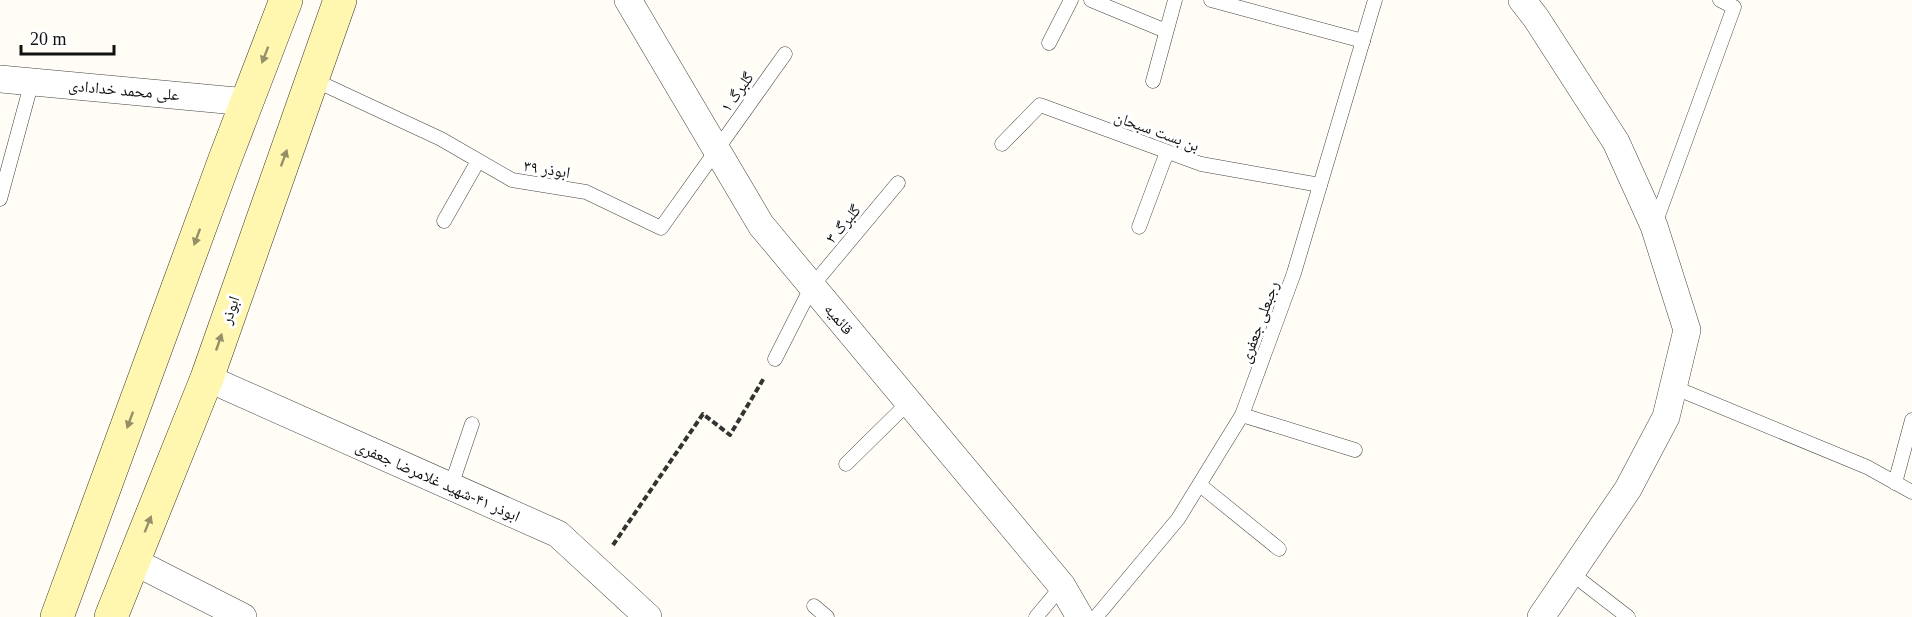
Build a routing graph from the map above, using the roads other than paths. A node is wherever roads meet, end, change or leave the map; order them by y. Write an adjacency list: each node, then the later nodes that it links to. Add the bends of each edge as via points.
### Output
1 (286, 0): 20 (main road, one-way to 20)
2 (340, 0): 17 (main road, ابوذر)
3 (628, 0): 22 (street, قائمیه)
4 (1071, 0): 14 (lane)
5 (1091, 0): 12 (lane)
6 (1175, 0): 12 (lane)
7 (1211, 0): 13 (lane)
8 (1375, 0): 13 (lane, رجبعلی جعفری)
9 (1522, 0): 29 (street, via 1616,142)
10 (1720, 0): 11 (lane)
11 (1736, 4): 29 (lane)
12 (1166, 31): 19 (lane)
13 (1363, 41): 26 (lane, رجبعلی جعفری)
14 (1049, 43)
15 (785, 54): 22 (lane, گلبرگ ۱)
16 (0, 79): 18 (street, علی محمد خدادادی)
17 (312, 79): 24 (lane, ابوذر ۳۹); 33 (main road, ابوذر, one-way to 17)
18 (32, 81): 20 (street, علی محمد خدادادی); 27 (lane)
19 (1153, 81)
20 (247, 102): 50 (main road, one-way to 50)
21 (1002, 144): 23 (lane, بن بست سبحان, via 1040,105)
22 (717, 150): 24 (lane, ابوذر ۳۹, via 662,228 586,192 512,180); 31 (street, قائمیه, via 760,225)
23 (1167, 152): 26 (lane, بن بست سبحان, via 1202,164); 30 (lane)
24 (478, 160): 28 (lane)
25 (898, 183): 31 (lane, گلبرگ ۳)
26 (1320, 185): 36 (lane, رجبعلی جعفری, via 1294,273)
27 (0, 199)
28 (444, 221)
29 (1654, 226): 34 (street, via 1687,330)
30 (1139, 227)
31 (812, 286): 32 (lane, گلبرگ ۳); 35 (street, قائمیه)
32 (775, 359)
33 (207, 378): 43 (street, ابوذر ۴۱-شهید غلامرضا جعفری); 46 (main road, ابوذر, one-way to 33)
34 (1673, 387): 41 (lane, via 1867,467); 47 (street, via 1666,417 1628,489)
35 (909, 402): 40 (lane); 48 (street, قائمیه)
36 (1242, 415): 39 (lane); 42 (lane, رجبعلی جعفری)
37 (1912, 420): 41 (lane)
38 (472, 424): 43 (lane)
39 (1354, 450)
40 (846, 464)
41 (1895, 483): 44 (lane)
42 (1200, 485): 45 (lane); 57 (lane, رجبعلی جعفری, via 1178,519)
43 (451, 486): 53 (street, ابوذر ۴۱-شهید غلامرضا جعفری, via 558,534)
44 (1912, 492)
45 (1279, 549)
46 (133, 561): 51 (main road, ابوذر); 52 (street)
47 (1571, 573): 58 (street); 59 (lane)
48 (1062, 586): 55 (lane); 56 (street, قائمیه)
49 (814, 606): 54 (lane)
50 (57, 617)
51 (111, 617)
52 (243, 617)
53 (648, 617)
54 (827, 617)
55 (1036, 617)
56 (1080, 617)
57 (1096, 617)
58 (1541, 617)
59 (1628, 617)

